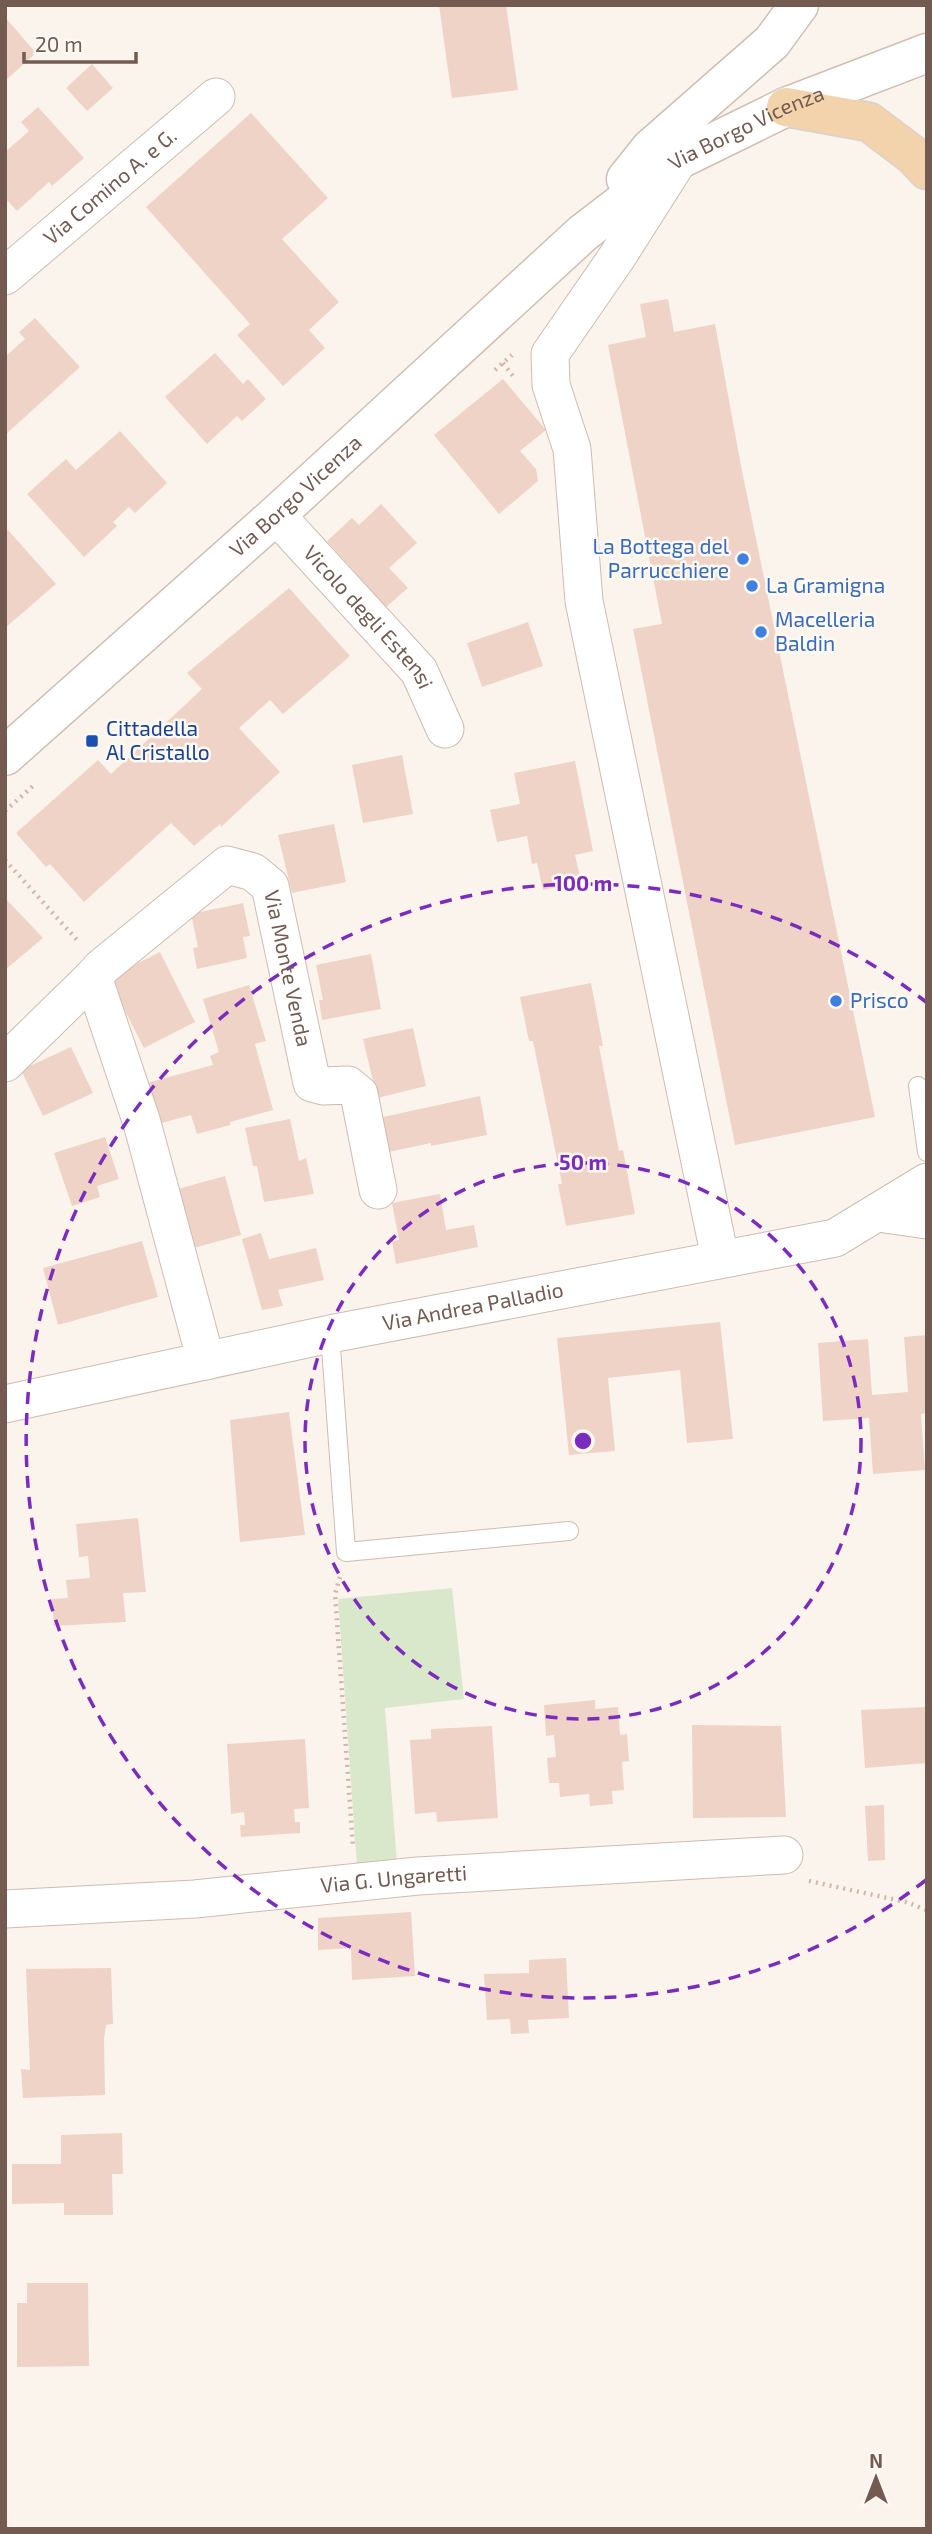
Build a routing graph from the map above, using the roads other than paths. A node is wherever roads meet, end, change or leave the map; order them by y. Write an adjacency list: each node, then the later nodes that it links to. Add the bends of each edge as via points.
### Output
1 (799, 5): 7 (street, Via Borgo Vicenza, via 772,42 650,149)
2 (927, 53): 4 (street, Via Borgo Vicenza)
3 (216, 97): 8 (street, Via Comino A. e G.)
4 (786, 107): 5 (street, Via Borgo Vicenza); 6 (main road, via 869,122)
5 (678, 160): 7 (street, Via Borgo Vicenza); 20 (street, via 550,354 551,385 572,449 584,601)
6 (927, 170)
7 (583, 233): 9 (street, Via Borgo Vicenza)
8 (5, 276)
9 (276, 515): 10 (street, Vicolo degli Estensi, via 419,671); 11 (street, Via Borgo Vicenza)
10 (445, 729)
11 (5, 756)
12 (98, 972): 13 (street, Via Monte Venda); 17 (street, Via Monte Venda, via 227,865 253,872 270,886 312,1083 348,1085 359,1094); 22 (street)
13 (5, 1063)
14 (918, 1086): 15 (lane)
15 (926, 1143)
16 (927, 1182): 18 (street, Via Andrea Palladio)
17 (378, 1190)
18 (878, 1213): 19 (street); 20 (street, Via Andrea Palladio, via 835,1238)
19 (927, 1220)
20 (720, 1258): 21 (street, Via Andrea Palladio)
21 (330, 1334): 22 (street, Via Andrea Palladio); 24 (lane, via 346,1552)
22 (206, 1361): 23 (street, Via Andrea Palladio)
23 (5, 1404)
24 (569, 1531)
25 (784, 1855): 26 (street, Via G. Ungaretti, via 418,1876 195,1899)
26 (5, 1909)

